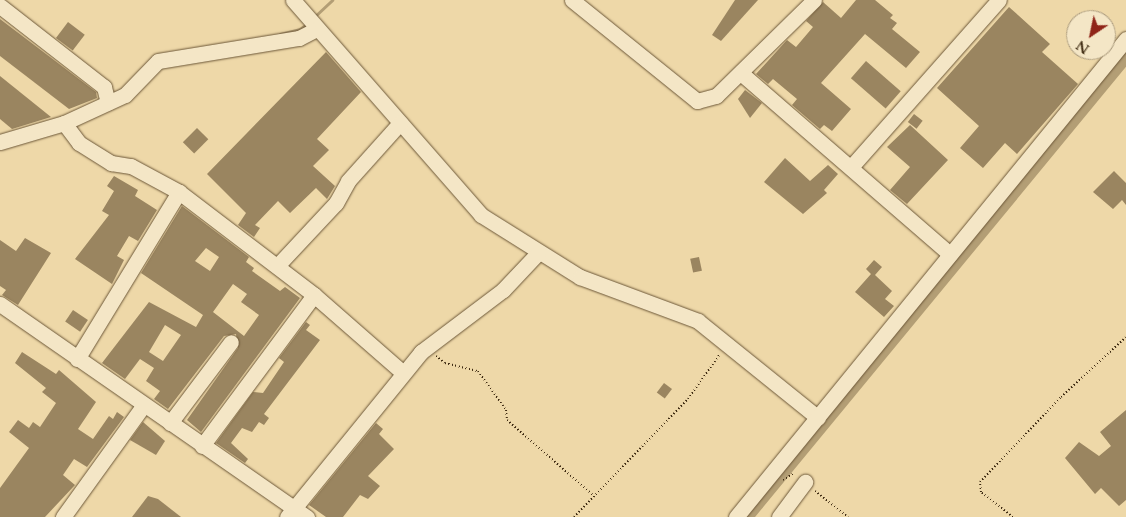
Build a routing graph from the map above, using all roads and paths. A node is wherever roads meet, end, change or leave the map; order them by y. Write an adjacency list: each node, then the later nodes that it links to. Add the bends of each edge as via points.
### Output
1 (293, 0): 6 (street)
2 (572, 0): 8 (street, via 697,101 716,96)
3 (814, 0): 8 (street)
4 (999, 0): 13 (street)
5 (0, 6): 9 (street, via 104,86)
6 (317, 29): 9 (street, via 299,38 158,61 125,95); 11 (street)
7 (1126, 39): 16 (street)
8 (742, 74): 13 (street)
9 (108, 104): 10 (street)
10 (64, 123): 12 (street); 14 (street, via 79,143 111,163 131,166)
11 (400, 123): 15 (street, via 481,215); 17 (street, via 348,182 336,203)
12 (0, 142)
13 (851, 167): 16 (street)
14 (179, 192): 17 (street); 24 (street)
15 (538, 253): 22 (street, via 580,277 698,321); 23 (street, via 503,290)
16 (950, 254): 27 (street)
17 (277, 266): 18 (street)
18 (314, 294): 25 (street); 29 (street)
19 (0, 304): 24 (street)
20 (1126, 337): 40 (path, via 1060,397 980,482 981,492)
21 (231, 342): 28 (street)
22 (727, 344): 27 (street); 32 (path, via 688,399)
23 (426, 348): 25 (street); 32 (path, via 445,363 478,371 506,410 507,420)
24 (77, 359): 26 (street)
25 (403, 373): 33 (street)
26 (143, 406): 28 (street); 34 (street)
27 (818, 418): 37 (street)
28 (170, 423): 29 (street)
29 (202, 446): 33 (street)
30 (784, 481): 31 (path, via 794,473)
31 (805, 482): 38 (street); 39 (path)
32 (593, 495): 36 (path)
33 (290, 512): 35 (street)
34 (63, 517)
35 (307, 517)
36 (574, 517)
37 (736, 517)
38 (779, 517)
39 (848, 517)
40 (1013, 517)

